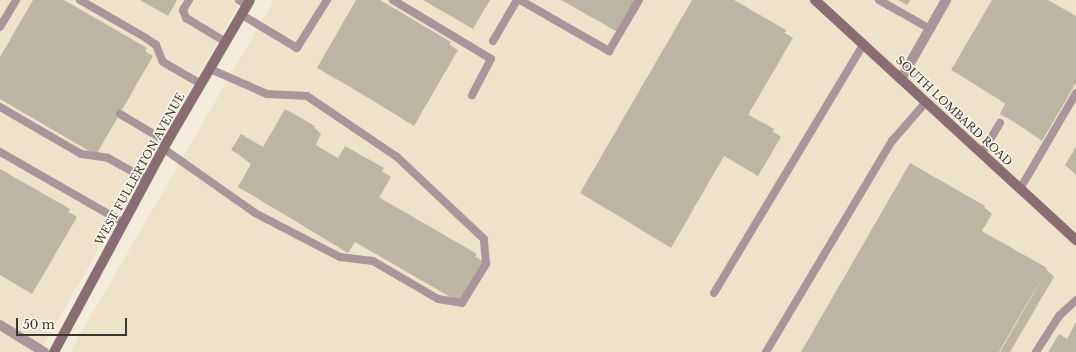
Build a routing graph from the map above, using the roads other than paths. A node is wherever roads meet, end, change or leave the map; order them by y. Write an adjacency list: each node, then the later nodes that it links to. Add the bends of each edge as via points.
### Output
1 (16, 0): 14 (lane)
2 (80, 0): 21 (lane, via 146,38 156,45 163,62)
3 (189, 0): 17 (lane, via 183,10 186,18)
4 (327, 0): 13 (lane, via 297,48)
5 (393, 0): 23 (lane, via 491,59)
6 (517, 0): 16 (lane)
7 (520, 0): 8 (lane, via 609,50)
8 (639, 0)
9 (879, 0): 15 (lane)
10 (946, 0): 15 (street)
11 (818, 1): 18 (street, SOUTH LOMBARD ROAD)
12 (245, 2): 13 (street, WEST FULLERTON AVENUE)
13 (242, 15): 17 (street, WEST FULLERTON AVENUE)
14 (0, 27)
15 (930, 29): 20 (street)
16 (493, 41)
17 (226, 42): 19 (street, WEST FULLERTON AVENUE)
18 (863, 44): 20 (street, SOUTH LOMBARD ROAD); 35 (lane)
19 (210, 69): 21 (street, WEST FULLERTON AVENUE); 28 (lane, via 267,94 307,96 397,157 484,239 486,264 462,304 438,299 373,261 340,257 255,213)
20 (901, 79): 24 (street, SOUTH LOMBARD ROAD)
21 (201, 84): 28 (street, WEST FULLERTON AVENUE)
22 (1076, 93): 32 (lane)
23 (472, 95)
24 (926, 102): 30 (street, SOUTH LOMBARD ROAD); 40 (lane, via 892,141)
25 (0, 107): 31 (lane, via 81,154 108,158)
26 (120, 114): 28 (lane)
27 (1000, 123): 30 (lane)
28 (165, 146): 31 (street, WEST FULLERTON AVENUE)
29 (0, 152): 33 (lane)
30 (982, 154): 32 (street, SOUTH LOMBARD ROAD)
31 (147, 180): 33 (street, WEST FULLERTON AVENUE)
32 (1020, 189): 34 (street, SOUTH LOMBARD ROAD)
33 (124, 223): 39 (street, WEST FULLERTON AVENUE)
34 (1076, 240)
35 (714, 293)
36 (1076, 300): 41 (lane, via 1059,316)
37 (0, 325): 38 (street)
38 (44, 352)
39 (54, 352)
40 (766, 352)
41 (1036, 352)

